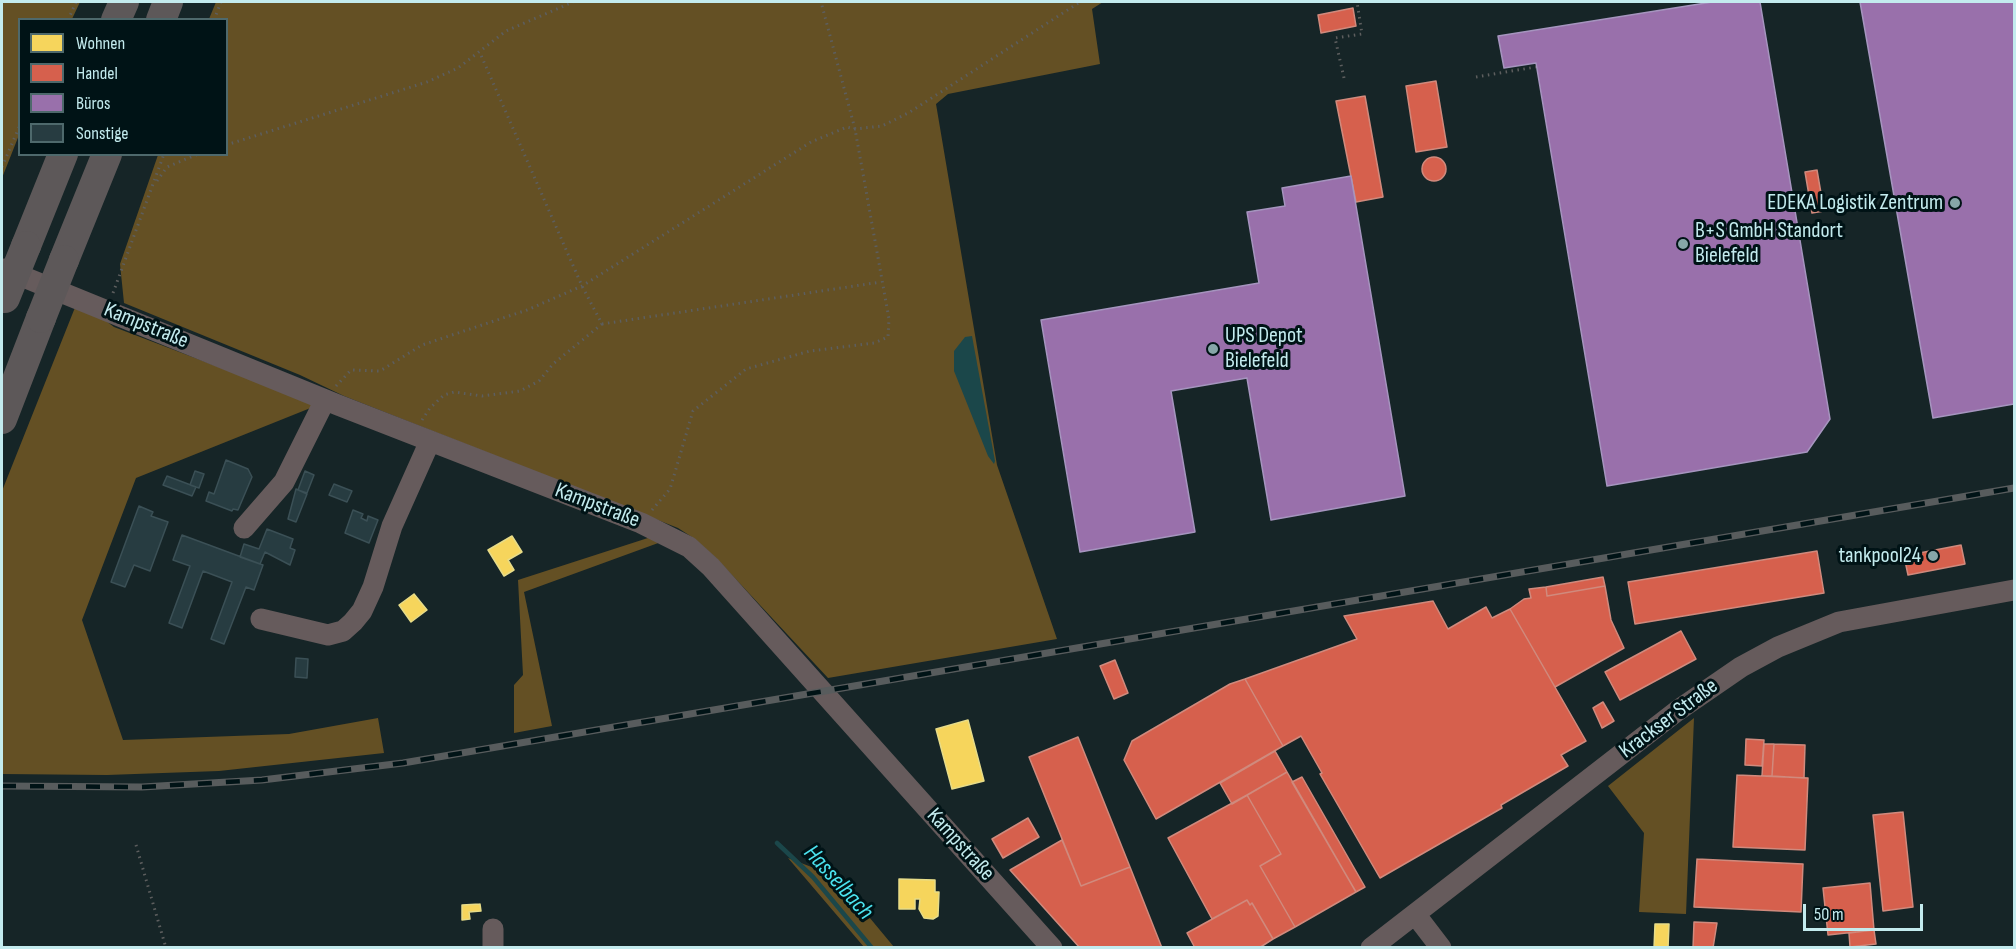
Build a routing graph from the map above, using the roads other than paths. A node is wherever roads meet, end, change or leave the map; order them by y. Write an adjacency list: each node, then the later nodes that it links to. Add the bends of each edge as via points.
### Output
1 (124, 2): 3 (highway)
2 (168, 2): 4 (highway)
3 (117, 18)
4 (162, 18)
5 (62, 156): 8 (highway, bridge)
6 (106, 156): 10 (highway, bridge)
7 (2, 268): 9 (street, Kampstraße)
8 (3, 303)
9 (326, 400): 11 (street, Kampstraße); 12 (street, via 284,482)
10 (2, 419)
11 (422, 438): 14 (street, via 373,587 353,622 343,631 328,635); 16 (street, Kampstraße, via 641,523 689,547)
12 (244, 528)
13 (2014, 590): 15 (street, Krackser Straße, via 1839,622 1741,667 1677,711)
14 (261, 619)
15 (1415, 914): 17 (street, Krackser Straße); 18 (street)
16 (1052, 948)
17 (1371, 948)
18 (1441, 948)

